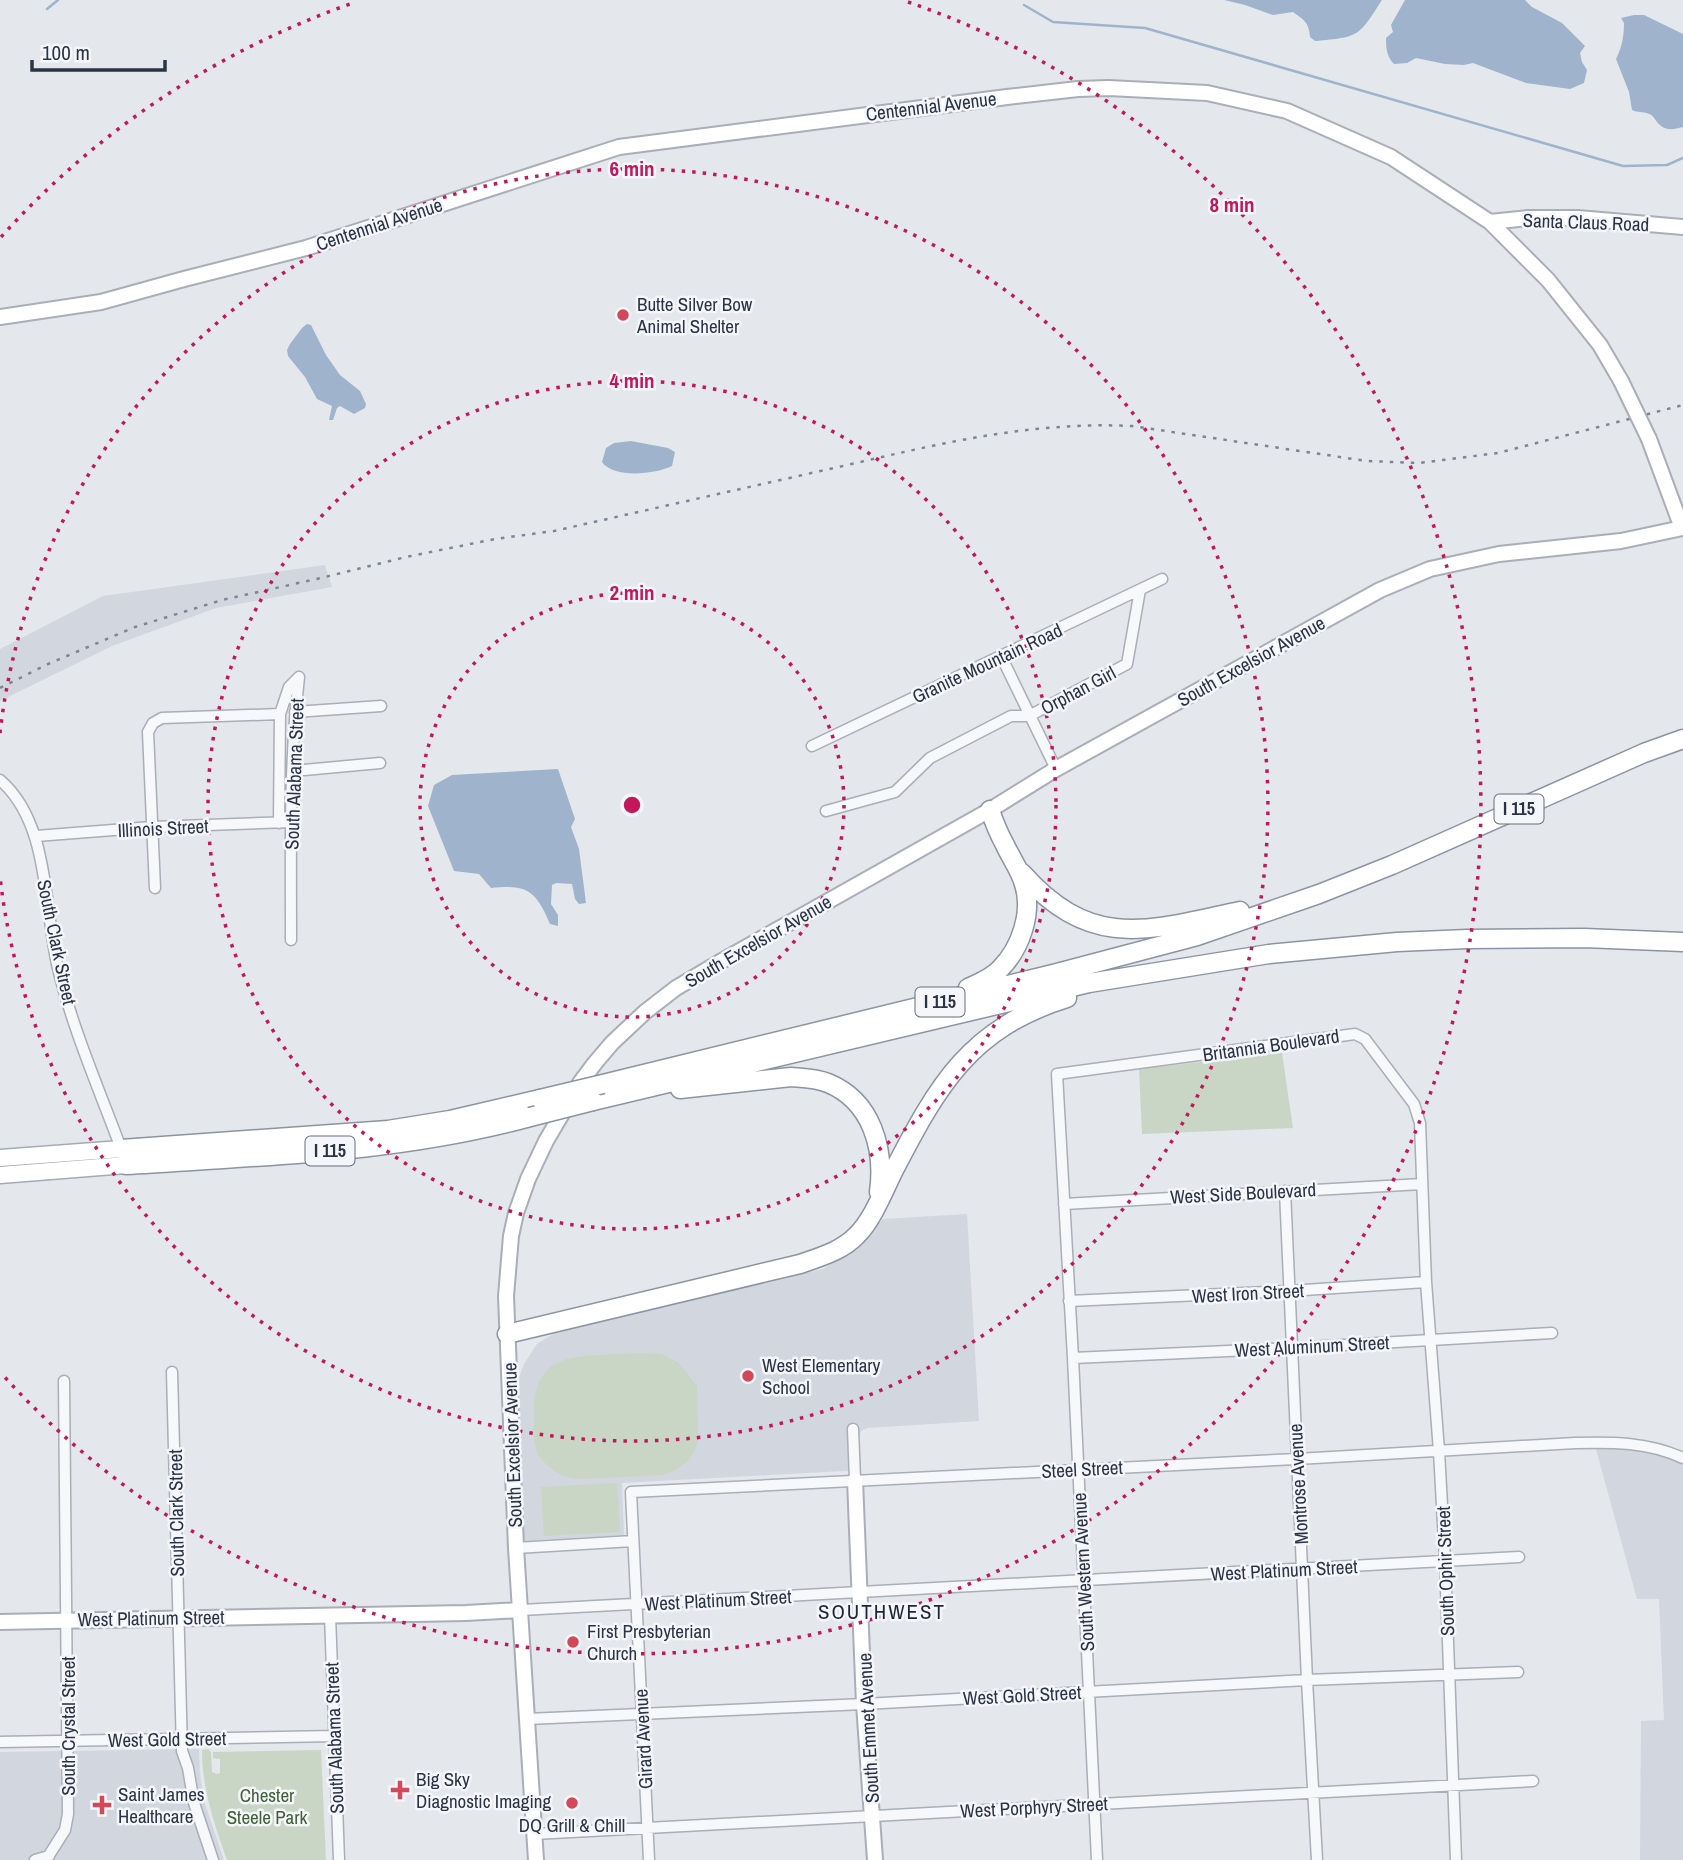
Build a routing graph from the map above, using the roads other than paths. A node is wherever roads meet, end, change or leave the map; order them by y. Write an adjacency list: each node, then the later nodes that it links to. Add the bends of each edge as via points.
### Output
1 (1490, 222): 2 (street, Santa Claus Road, via 1578,218); 3 (street, Centennial Avenue, via 1391,157 1287,111 1207,93 1078,89 618,147 306,248 101,302); 4 (street, Centennial Avenue, bridge, via 1548,279 1600,345 1649,439)
2 (1683, 227)
3 (0, 317)
4 (1683, 528): 15 (street, South Excelsior Avenue, via 1621,541 1499,554 1430,569 1368,596)
5 (1162, 579): 6 (street, Granite Mountain Road)
6 (1140, 590): 7 (street, Granite Mountain Road); 11 (street, Orphan Girl, via 1127,664)
7 (1001, 656): 11 (street); 13 (street, Granite Mountain Road)
8 (381, 706): 9 (street)
9 (295, 712): 10 (street, South Alabama Street, via 299,677 289,687); 16 (street, South Alabama Street)
10 (280, 714): 21 (street, South Alabama Street); 22 (street, via 162,718 153,723 148,732)
11 (1029, 716): 15 (street); 19 (street, Orphan Girl, via 1012,716 930,758 895,792)
12 (1683, 738): 26 (highway, I 115)
13 (812, 746)
14 (380, 762): 16 (street)
15 (1056, 769): 18 (street, South Excelsior Avenue)
16 (293, 771): 20 (street, South Alabama Street)
17 (0, 780): 23 (street, South Clark Street, via 18,801)
18 (989, 810): 24 (highway); 44 (street, South Excelsior Avenue, via 676,988 612,1043 568,1102 528,1179 511,1236)
19 (826, 811)
20 (290, 822): 21 (street, Illinois Street); 27 (street, South Alabama Street)
21 (279, 823): 22 (street, Illinois Street)
22 (152, 828): 23 (street, Illinois Street); 25 (street)
23 (36, 836): 33 (street, South Clark Street, via 58,964)
24 (1017, 867): 26 (highway, via 1033,886 1073,916 1118,929 1167,926); 30 (highway, via 1027,912 1023,932 1000,970 954,993)
25 (155, 888)
26 (1319, 894): 30 (highway, I 115, via 1197,936)
27 (291, 940)
28 (1683, 942): 29 (highway, I 115, via 1584,938 1397,942 1269,954)
29 (1191, 968): 32 (highway, I 115, via 1049,992); 38 (highway, via 1049,1004 984,1040 938,1089)
30 (834, 1028): 32 (highway, I 115)
31 (1057, 1074): 36 (street, Britannia Boulevard, via 1360,1035 1417,1111); 39 (street, South Western Avenue)
32 (597, 1095): 33 (highway, I 115, bridge, via 540,1099 388,1130); 33 (highway, I 115, bridge, via 471,1131 368,1148); 38 (highway, via 791,1077 828,1083 845,1092 872,1125 880,1156)
33 (124, 1157): 34 (main road); 35 (main road)
34 (0, 1158)
35 (0, 1175)
36 (1422, 1184): 37 (street, West Side Boulevard); 40 (street, South Ophir Street)
37 (1285, 1191): 39 (street, West Side Boulevard); 41 (street, Montrose Avenue)
38 (877, 1203): 44 (highway, via 857,1235 835,1252)
39 (1064, 1204): 42 (street, South Western Avenue)
40 (1426, 1282): 41 (street, West Iron Street); 45 (street, South Ophir Street)
41 (1289, 1291): 42 (street, West Iron Street); 46 (street, Montrose Avenue)
42 (1069, 1301): 47 (street, South Western Avenue)
43 (1552, 1333): 45 (street, West Aluminum Street)
44 (508, 1334): 58 (street, South Excelsior Avenue)
45 (1431, 1340): 46 (street, West Aluminum Street); 51 (street, South Ophir Street)
46 (1292, 1348): 47 (street, West Aluminum Street); 53 (street, Montrose Avenue)
47 (1073, 1358): 54 (street, South Western Avenue)
48 (172, 1371): 67 (street, South Clark Street)
49 (64, 1381): 68 (street, South Crystal Street)
50 (853, 1429): 55 (street, South Emmet Avenue)
51 (1439, 1451): 52 (street, Steel Street, via 1613,1442 1641,1444); 53 (street, Steel Street); 60 (street, South Ophir Street)
52 (1683, 1458)
53 (1297, 1459): 54 (street, Steel Street); 61 (street, Montrose Avenue)
54 (1078, 1469): 55 (street, Steel Street); 62 (street, South Western Avenue)
55 (855, 1480): 56 (street, Steel Street); 63 (street, South Emmet Avenue)
56 (631, 1492): 57 (street, Girard Avenue)
57 (633, 1541): 58 (street); 64 (street, Girard Avenue)
58 (516, 1548): 65 (street, South Excelsior Avenue)
59 (1519, 1556): 60 (street, West Platinum Street)
60 (1445, 1560): 61 (street, West Platinum Street); 71 (street, South Ophir Street)
61 (1302, 1570): 62 (street, West Platinum Street); 72 (street, Montrose Avenue)
62 (1084, 1581): 63 (street, West Platinum Street); 73 (street, South Western Avenue)
63 (861, 1592): 64 (street, West Platinum Street); 74 (street, South Emmet Avenue)
64 (637, 1604): 65 (street, West Platinum Street); 75 (street, Girard Avenue)
65 (521, 1610): 66 (street, West Platinum Street); 76 (street, South Excelsior Avenue)
66 (330, 1615): 67 (street, West Platinum Street); 77 (street, South Alabama Street)
67 (178, 1618): 68 (street, West Platinum Street); 78 (street, South Clark Street)
68 (67, 1620): 69 (street, West Platinum Street); 79 (street, South Crystal Street)
69 (0, 1622)
70 (1518, 1672): 71 (street, West Gold Street)
71 (1449, 1673): 72 (street, West Gold Street); 82 (street, South Ophir Street)
72 (1307, 1679): 73 (street, West Gold Street); 83 (street, Montrose Avenue)
73 (1089, 1691): 74 (street, West Gold Street); 84 (street, South Western Avenue)
74 (864, 1704): 75 (street, West Gold Street); 85 (street, South Emmet Avenue)
75 (642, 1713): 76 (street, West Gold Street); 86 (street, Girard Avenue)
76 (527, 1719): 87 (street, South Excelsior Avenue)
77 (334, 1736): 78 (street, West Gold Street); 91 (street, South Alabama Street)
78 (181, 1739): 79 (street, West Gold Street); 90 (street, South Clark Street, via 194,1803)
79 (66, 1741): 80 (street, West Gold Street); 88 (street, South Crystal Street, via 68,1822)
80 (0, 1742)
81 (1533, 1781): 82 (street, West Porphyry Street)
82 (1454, 1784): 83 (street, West Porphyry Street); 97 (street, South Ophir Street)
83 (1313, 1793): 84 (street, West Porphyry Street); 96 (street, Montrose Avenue)
84 (1095, 1804): 85 (street, West Porphyry Street); 95 (street, South Western Avenue)
85 (873, 1815): 86 (street, West Porphyry Street); 94 (street, South Emmet Avenue)
86 (647, 1827): 87 (street, West Porphyry Street); 93 (street, Girard Avenue)
87 (534, 1834): 92 (street, South Excelsior Avenue)
88 (48, 1858): 89 (street, South Crystal Street)
89 (34, 1860)
90 (213, 1860)
91 (339, 1860)
92 (536, 1860)
93 (649, 1860)
94 (875, 1860)
95 (1097, 1860)
96 (1317, 1860)
97 (1457, 1860)

